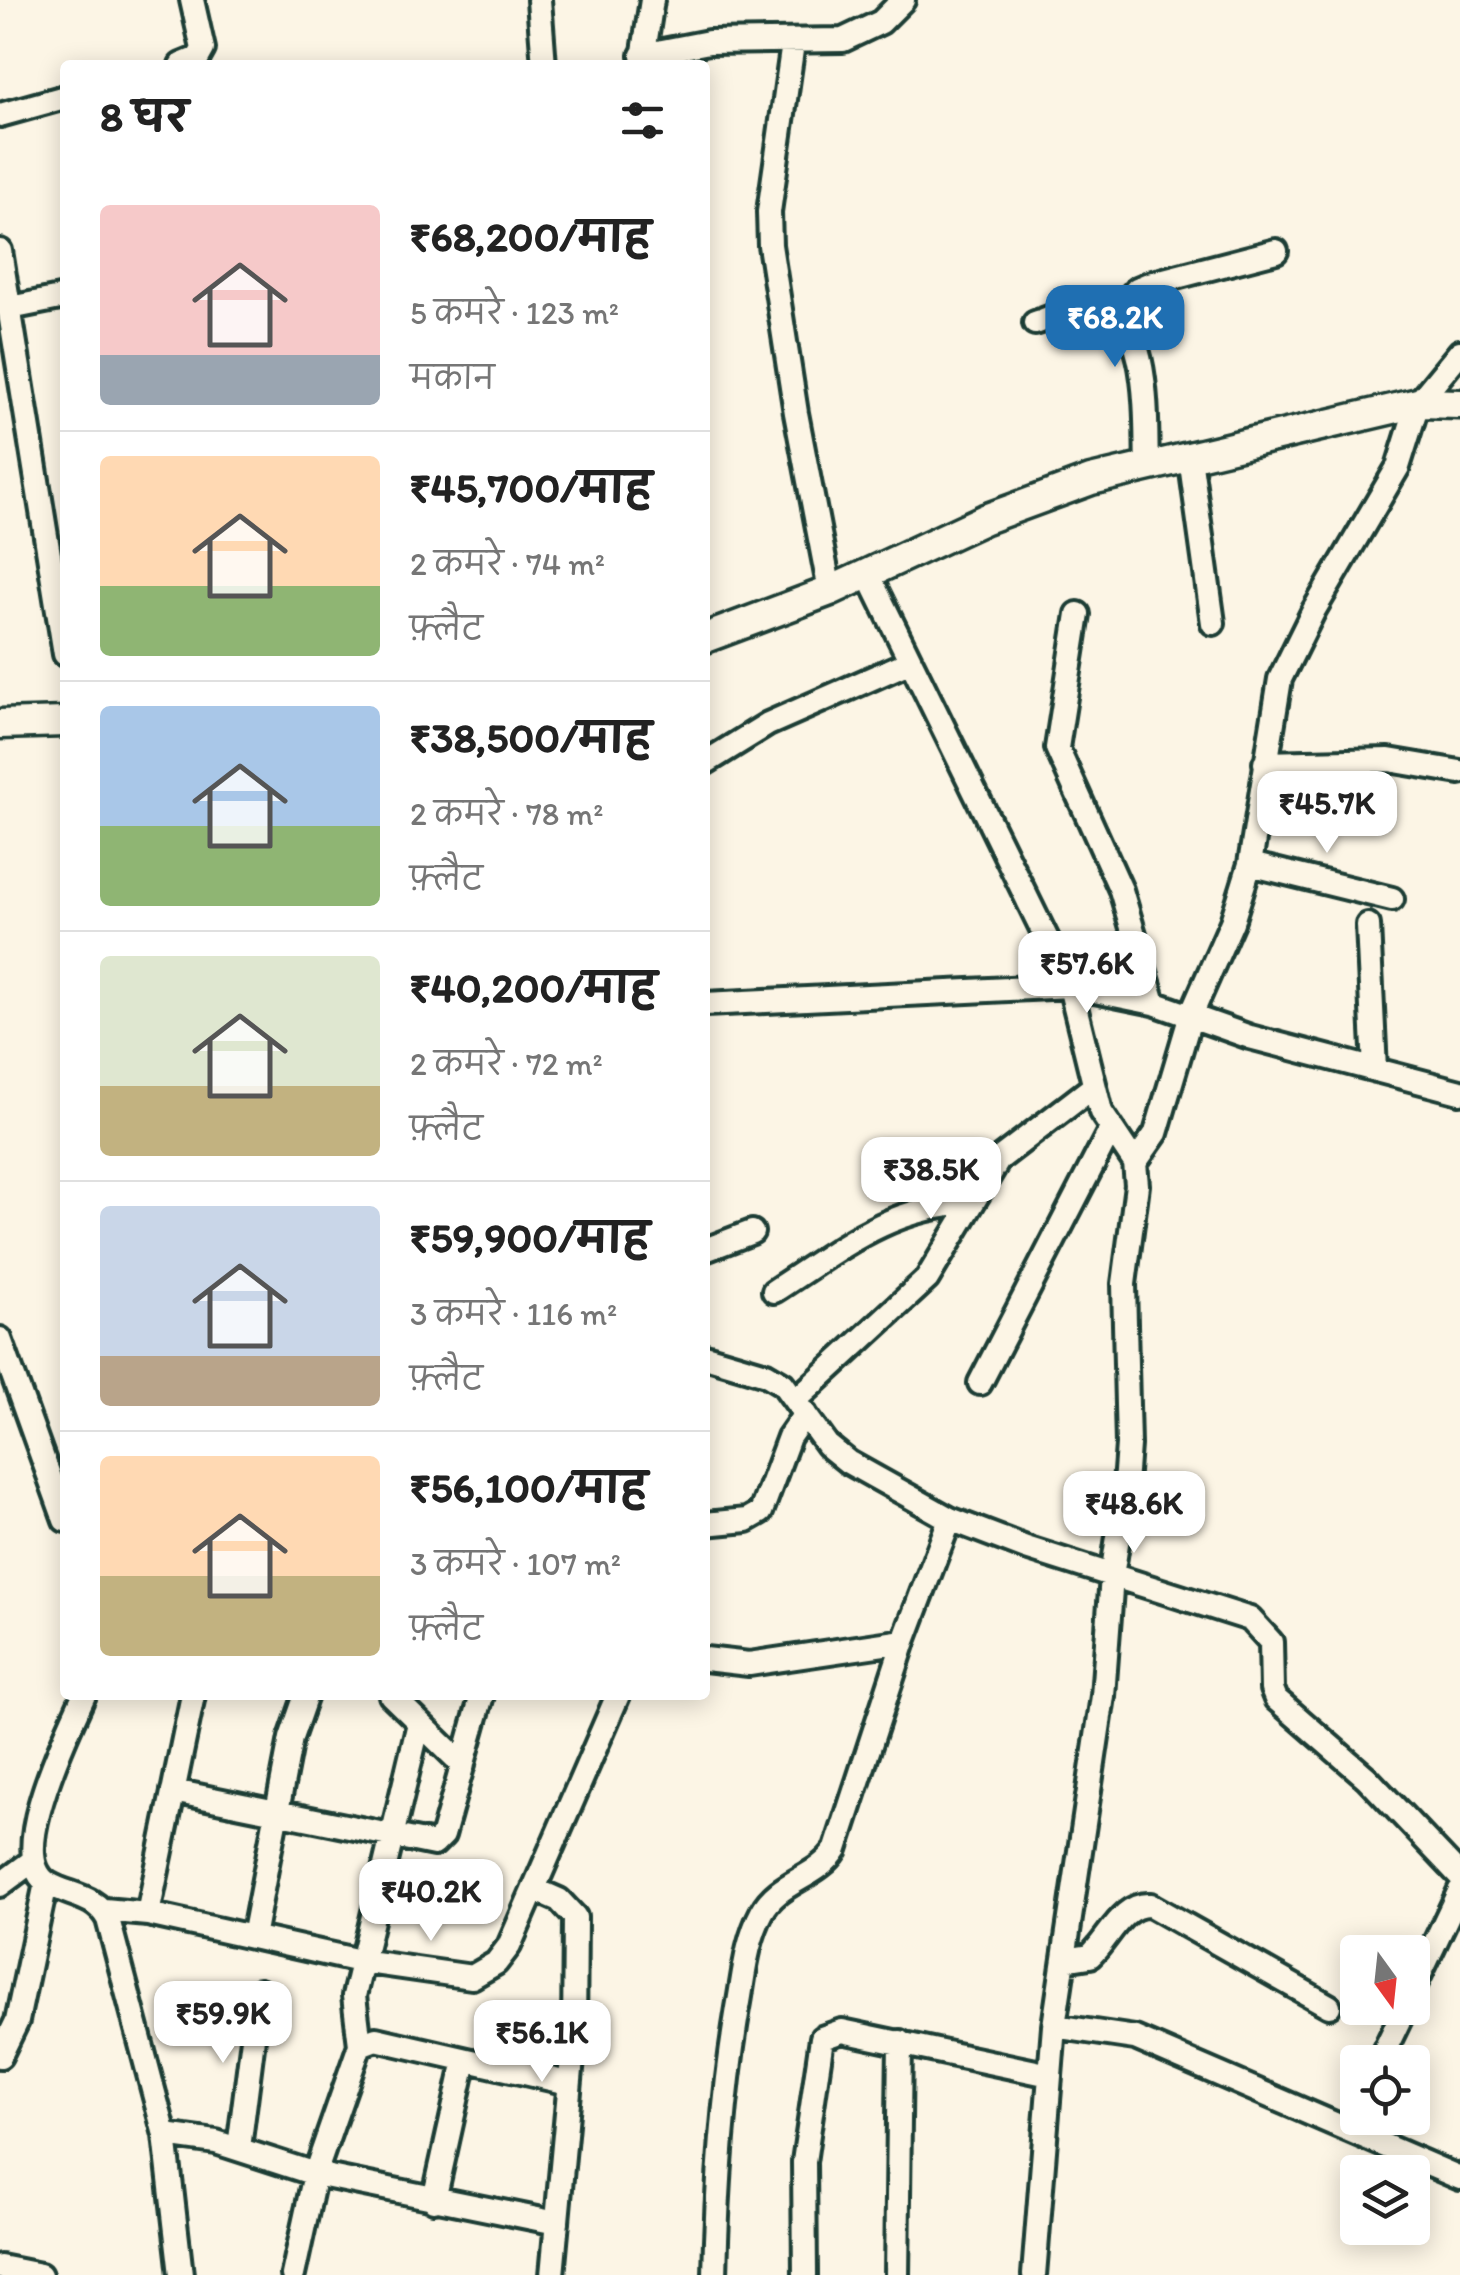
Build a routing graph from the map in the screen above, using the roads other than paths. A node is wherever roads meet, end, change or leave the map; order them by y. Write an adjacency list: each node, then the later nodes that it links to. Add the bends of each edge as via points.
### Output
1 (192, 0): 6 (street, via 203,49)
2 (539, 0): 7 (street)
3 (652, 0): 8 (street)
4 (904, 0): 5 (street, via 864,33)
5 (793, 42): 8 (street, via 709,42); 23 (street, via 770,245)
6 (193, 60)
7 (544, 60)
8 (642, 60)
9 (60, 98): 10 (street)
10 (0, 115)
11 (0, 250): 14 (street)
12 (1276, 251): 15 (street, via 1149,284)
13 (60, 298): 14 (street)
14 (10, 308): 26 (street)
15 (1116, 313): 16 (street, via 1084,306); 21 (street, via 1138,350)
16 (1036, 323)
17 (1460, 352): 18 (street)
18 (1418, 403): 19 (street); 20 (street); 32 (street, via 1398,467 1280,679)
19 (1460, 404)
20 (1190, 457): 21 (street); 25 (street)
21 (1147, 467): 22 (street, via 985,519)
22 (868, 574): 23 (street); 28 (street)
23 (830, 591): 27 (street)
24 (1078, 614): 38 (street, via 1057,748 1121,890)
25 (1213, 622)
26 (60, 623)
27 (710, 636)
28 (909, 662): 31 (street, via 768,724); 37 (street)
29 (60, 722): 30 (street)
30 (0, 724)
31 (710, 759)
32 (1265, 763): 33 (street, via 1388,760); 34 (street)
33 (1460, 772)
34 (1250, 864): 35 (street); 40 (street)
35 (1392, 899)
36 (1368, 925): 41 (street)
37 (1070, 986): 38 (street); 39 (street); 42 (street)
38 (1154, 1003): 40 (street)
39 (710, 1004)
40 (1191, 1016): 41 (street); 45 (street, via 1156,1132)
41 (1375, 1070): 43 (street)
42 (1093, 1087): 44 (street); 46 (street, via 998,1159)
43 (1460, 1092)
44 (1111, 1129): 45 (street); 52 (street)
45 (1134, 1163): 57 (street, via 1124,1284 1128,1445)
46 (970, 1203): 49 (street, via 931,1205 884,1221); 53 (street, via 927,1279)
47 (752, 1232): 48 (street)
48 (710, 1248)
49 (774, 1291)
50 (0, 1340): 54 (street)
51 (710, 1357): 53 (street, via 766,1374)
52 (980, 1382)
53 (801, 1406): 55 (street, via 826,1445 848,1462); 56 (street, via 761,1512)
54 (60, 1506)
55 (950, 1519): 57 (street); 58 (street)
56 (710, 1524)
57 (1112, 1576): 72 (street, via 1250,1619 1263,1630 1271,1642 1276,1700 1367,1778); 81 (street, via 1103,1696)
58 (904, 1641): 59 (street, via 749,1664); 105 (street, via 836,1849 771,1898 750,1939 729,2063)
59 (710, 1660)
60 (82, 1700): 71 (street, via 33,1831)
61 (192, 1700): 68 (street)
62 (304, 1700): 69 (street)
63 (396, 1700): 66 (street)
64 (481, 1700): 67 (street)
65 (616, 1700): 75 (street)
66 (419, 1722): 67 (street); 70 (street)
67 (462, 1765): 70 (street, via 439,1841)
68 (174, 1791): 69 (street); 78 (street)
69 (279, 1814): 70 (street); 79 (street)
70 (391, 1836): 82 (street)
71 (31, 1862): 73 (street); 74 (street)
72 (1460, 1876)
73 (46, 1883): 77 (street); 88 (street, via 17,2022)
74 (0, 1885)
75 (534, 1889): 82 (street, via 496,1964 472,1976); 91 (street, via 576,1917)
76 (1460, 1890): 80 (street)
77 (104, 1910): 78 (street); 93 (street)
78 (148, 1914): 79 (street)
79 (253, 1938): 82 (street)
80 (1430, 1953)
81 (1064, 1960): 84 (street, via 1090,1956 1128,1911 1150,1905); 85 (street)
82 (360, 1961): 87 (street, via 354,1996)
83 (259, 1991): 95 (street)
84 (1329, 2006)
85 (1054, 2026): 90 (street); 92 (street, via 1135,2038)
86 (900, 2042): 90 (street); 106 (street, via 842,2030 817,2046 804,2162); 107 (street)
87 (360, 2045): 89 (street, via 376,2039); 97 (street)
88 (0, 2056)
89 (465, 2060): 91 (street); 98 (street)
90 (1050, 2076): 108 (street)
91 (568, 2083): 99 (street)
92 (1340, 2114)
93 (166, 2135): 95 (street); 102 (street)
94 (1386, 2135): 96 (street)
95 (238, 2148): 97 (street)
96 (1457, 2170)
97 (315, 2174): 98 (street); 103 (street)
98 (434, 2200): 99 (street)
99 (557, 2223): 104 (street)
100 (0, 2267): 101 (street)
101 (40, 2275)
102 (182, 2275)
103 (293, 2275)
104 (552, 2275)
105 (715, 2275)
106 (805, 2275)
107 (897, 2275)
108 (1034, 2275)

